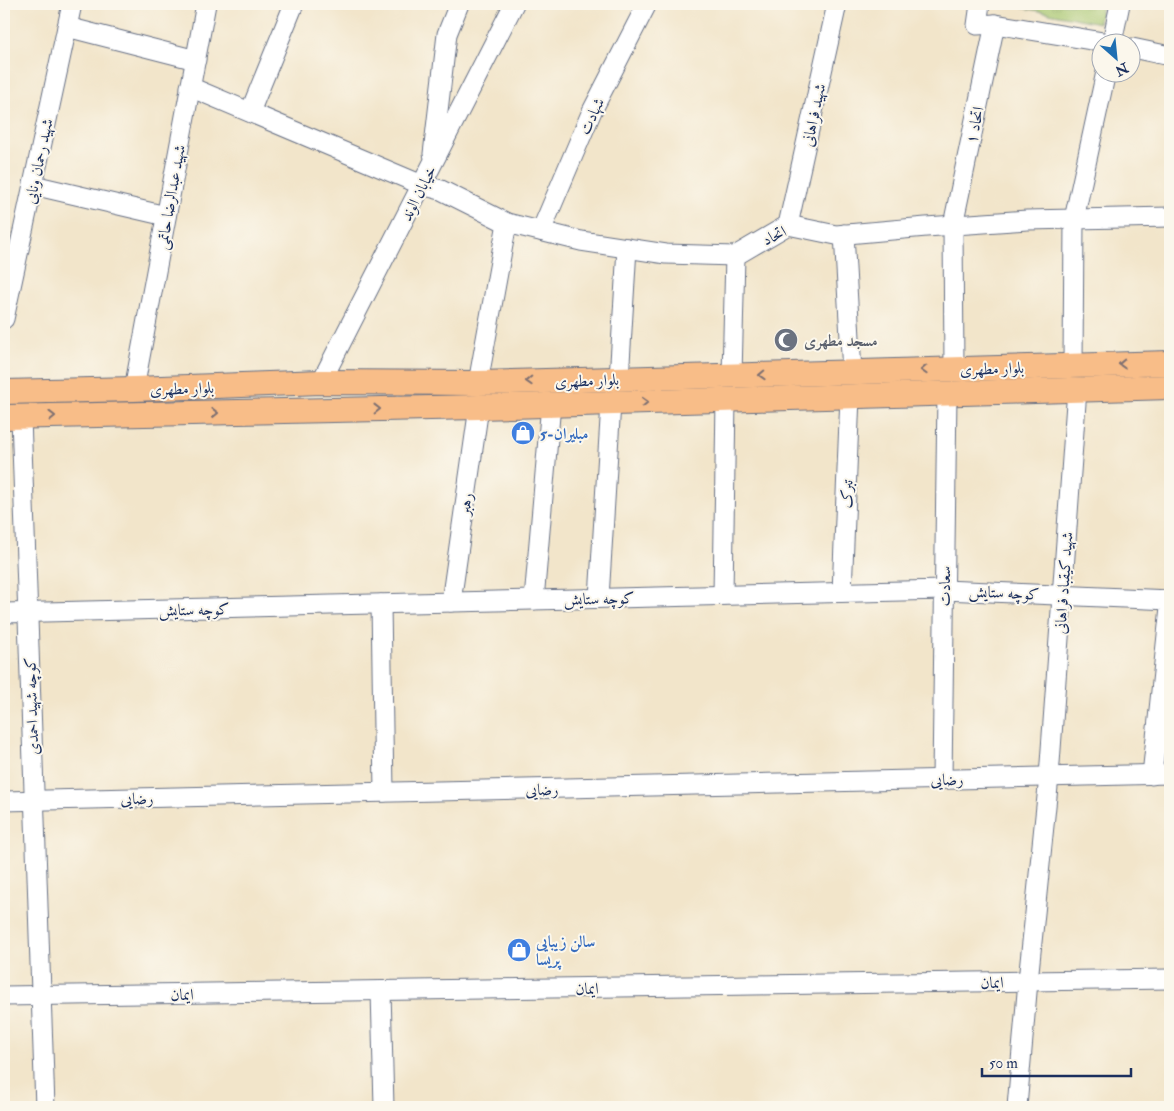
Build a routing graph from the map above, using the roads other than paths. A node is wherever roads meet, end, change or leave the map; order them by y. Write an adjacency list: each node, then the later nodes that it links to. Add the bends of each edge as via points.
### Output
1 (70, 4): 11 (street, شهید رحمان ونایی)
2 (206, 4): 16 (street, شهید عبدالرضا حاتمی)
3 (294, 4): 19 (street)
4 (459, 4): 20 (street, via 447,34)
5 (514, 4): 20 (street, خیابان الوند)
6 (647, 4): 29 (street, شهادت, via 592,111)
7 (837, 4): 27 (street, شهید فراهانی)
8 (980, 4): 10 (street, اتحاد ۱)
9 (1120, 4): 12 (street)
10 (986, 25): 13 (street); 28 (street, اتحاد ۱)
11 (67, 26): 16 (street); 21 (street, شهید رحمان ونایی)
12 (1114, 32)
13 (1092, 40)
14 (1142, 50): 15 (street)
15 (1170, 56)
16 (196, 60): 18 (street, شهید عبدالرضا حاتمی)
17 (1104, 82): 25 (street)
18 (190, 87): 19 (street); 23 (street, شهید عبدالرضا حاتمی)
19 (250, 112): 22 (street)
20 (432, 165): 22 (street, خیابان الوند)
21 (33, 185): 23 (street); 31 (street, شهید رحمان ونایی)
22 (422, 185): 26 (street, via 441,190); 41 (street, خیابان الوند)
23 (166, 216): 45 (street, شهید عبدالرضا حاتمی)
24 (1170, 218): 25 (street, اتحاد)
25 (1074, 219): 28 (street, اتحاد); 36 (street)
26 (507, 223): 29 (street); 42 (street)
27 (788, 225): 30 (street, اتحاد); 33 (street, اتحاد)
28 (953, 225): 30 (street, اتحاد); 37 (street, اتحاد ۱)
29 (541, 231): 32 (street)
30 (844, 234): 38 (street)
31 (12, 242): 34 (street, شهید رحمان ونایی)
32 (628, 248): 33 (street, via 666,254); 40 (street)
33 (735, 256): 39 (street)
34 (4, 319)
35 (1170, 363): 36 (main road, بلوار مطهری, one-way to 36)
36 (1073, 366): 37 (main road, بلوار مطهری)
37 (954, 369): 38 (main road, بلوار مطهری, one-way to 38)
38 (852, 372): 39 (main road, بلوار مطهری, one-way to 39)
39 (732, 376): 40 (main road, بلوار مطهری)
40 (619, 379): 42 (main road, بلوار مطهری, one-way to 42)
41 (321, 382): 42 (main road, بلوار مطهری); 45 (main road, بلوار مطهری)
42 (478, 383)
43 (1170, 387): 44 (main road, بلوار مطهری)
44 (1077, 389): 47 (main road, بلوار مطهری); 57 (street, شهید کیقباد فراهانی)
45 (134, 390): 46 (main road, بلوار مطهری)
46 (4, 392)
47 (947, 393): 48 (main road, بلوار مطهری); 54 (street, سعادت)
48 (850, 396): 49 (main road, بلوار مطهری); 55 (street, تبرک)
49 (726, 400): 50 (main road, بلوار مطهری, one-way to 49); 56 (street)
50 (611, 403): 51 (main road, بلوار مطهری); 58 (street)
51 (551, 404): 52 (main road, بلوار مطهری); 59 (street)
52 (478, 407): 53 (main road, بلوار مطهری, one-way to 52); 61 (street, رهبر)
53 (12, 417): 64 (street, کوچه شهید احمدی)
54 (944, 590): 55 (street, کوچه ستایش); 57 (street, کوچه ستایش); 68 (street, سعادت)
55 (842, 592): 56 (street, کوچه ستایش)
56 (722, 595): 58 (street, کوچه ستایش)
57 (1062, 595): 60 (street, کوچه ستایش); 67 (street, شهید کیقباد فراهانی)
58 (598, 598): 59 (street, کوچه ستایش)
59 (534, 600): 61 (street, کوچه ستایش)
60 (1170, 600)
61 (451, 602): 62 (street, کوچه ستایش)
62 (380, 604): 64 (street, کوچه ستایش); 69 (street)
63 (1170, 607): 66 (street)
64 (28, 613): 65 (street, کوچه ستایش); 70 (street, کوچه شهید احمدی)
65 (4, 614)
66 (1161, 774): 67 (street, رضایی)
67 (1049, 777): 68 (street, رضایی); 73 (street, شهید کیقباد فراهانی)
68 (942, 779): 69 (street, رضایی)
69 (384, 792): 70 (street, رضایی)
70 (34, 800): 71 (street, رضایی); 76 (street, کوچه شهید احمدی)
71 (4, 801)
72 (1170, 979): 73 (street, ایمان)
73 (1028, 981): 74 (street, ایمان); 79 (street, شهید کیقباد فراهانی)
74 (381, 991): 76 (street, ایمان); 78 (street)
75 (4, 996): 76 (street, ایمان)
76 (41, 996): 77 (street, کوچه شهید احمدی)
77 (45, 1107)
78 (384, 1107)
79 (1017, 1107)

